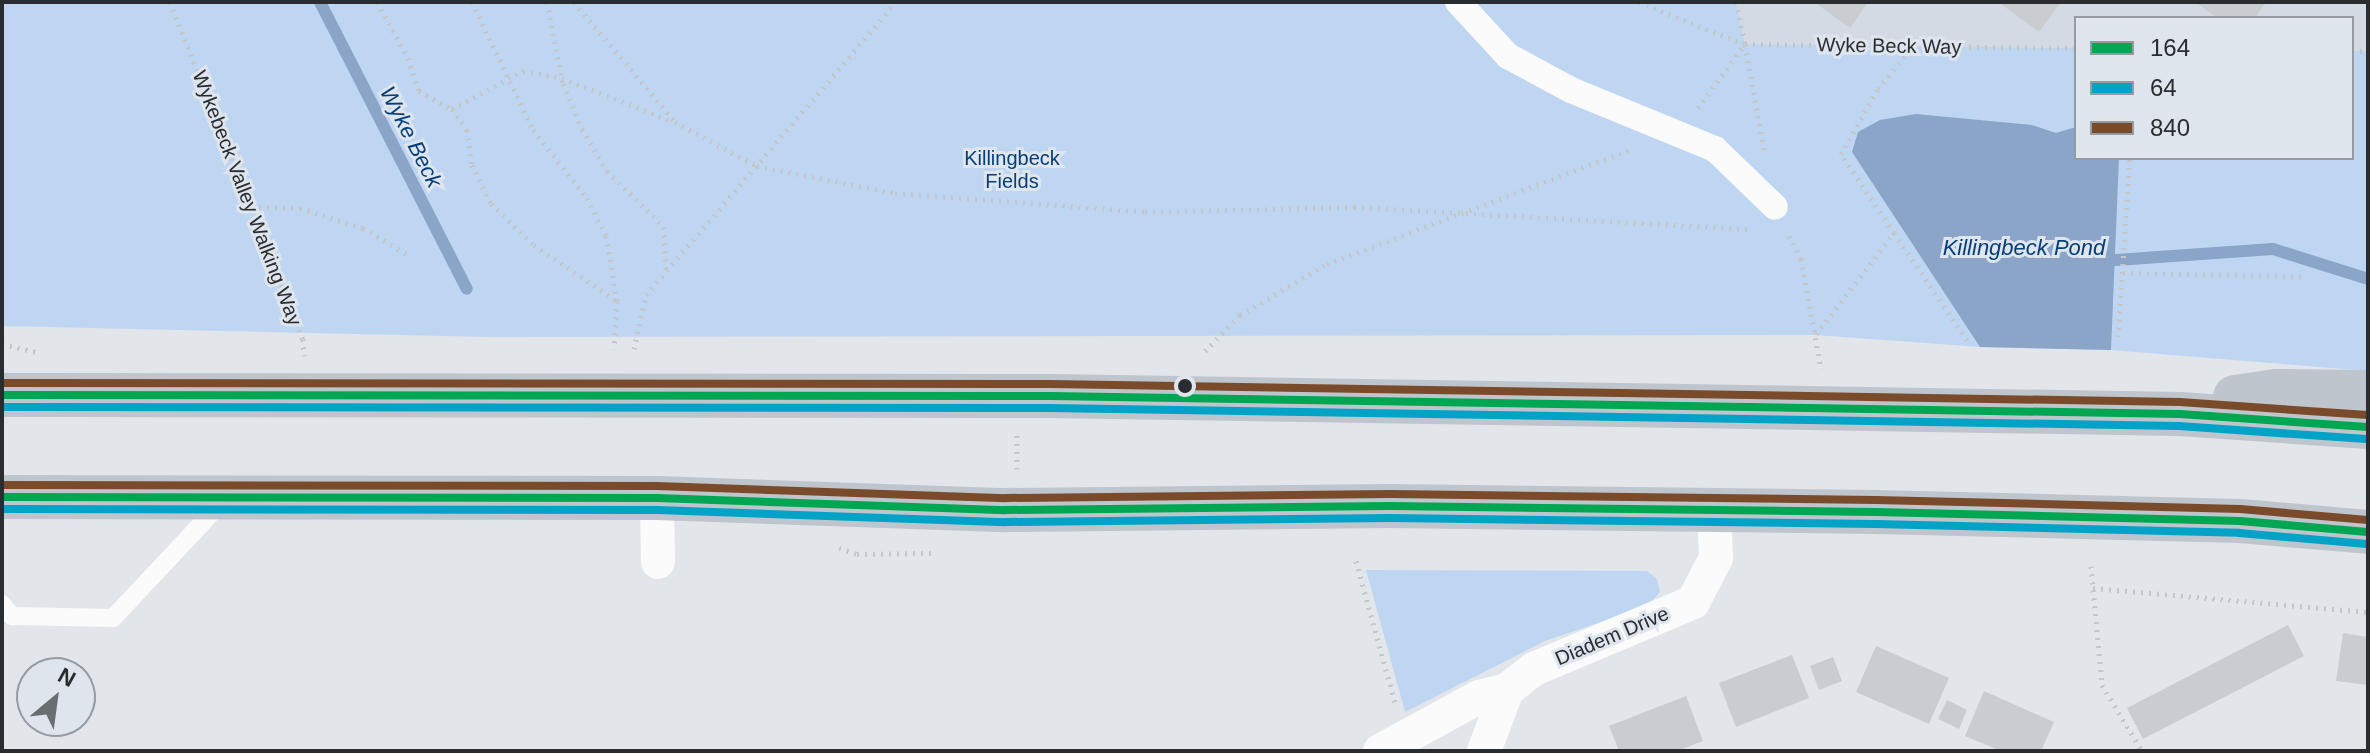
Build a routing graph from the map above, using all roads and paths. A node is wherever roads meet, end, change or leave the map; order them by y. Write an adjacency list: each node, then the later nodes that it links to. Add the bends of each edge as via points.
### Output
1 (170, 2): 20 (path, Wykebeck Valley Walking Way)
2 (377, 2): 15 (path, via 408,58 419,91)
3 (472, 2): 14 (path)
4 (547, 2): 13 (path)
5 (574, 2): 16 (path)
6 (896, 2): 19 (path)
7 (1458, 2): 17 (street, via 1508,56 1571,90)
8 (1639, 2): 10 (path)
9 (1736, 2): 10 (path)
10 (1745, 44): 11 (path, Wyke Beck Way); 17 (path, via 1694,113); 21 (path)
11 (1913, 46): 12 (path, Wyke Beck Way); 24 (path, via 1878,89 1841,154)
12 (2074, 48)
13 (562, 78): 14 (path, via 523,71); 16 (path); 26 (path, via 582,129 607,171 664,227)
14 (506, 80): 15 (path); 29 (path, via 533,130 594,211 606,236)
15 (452, 109): 29 (path, via 467,130 472,165 491,204 534,245)
16 (675, 122): 19 (path)
17 (1669, 129): 21 (street, via 1715,149); 22 (path, via 1640,147)
18 (2130, 160): 27 (path)
19 (757, 166): 22 (path, via 895,193 1145,212 1354,207); 26 (path)
20 (251, 207): 25 (path, via 300,208 363,228); 39 (path, Wykebeck Valley Walking Way, via 303,339)
21 (1775, 207): 23 (path)
22 (1472, 212): 23 (path); 35 (path, via 1327,264 1232,321)
23 (1787, 231): 30 (path, via 1801,259)
24 (1894, 233): 30 (path); 32 (path)
25 (411, 257)
26 (666, 272): 34 (path, via 646,295)
27 (2123, 273): 28 (path); 31 (path)
28 (2303, 276)
29 (617, 301): 33 (path)
30 (1815, 335): 40 (path)
31 (2118, 337)
32 (1967, 340)
33 (614, 349)
34 (634, 349)
35 (1205, 351)
36 (2368, 392): 41 (highway, via 2276,391)
37 (2, 395): 39 (highway)
38 (1050, 396): 39 (highway); 40 (highway); 43 (path, via 1050,422 1016,423)
39 (307, 398)
40 (1826, 411): 41 (highway)
41 (2130, 413): 42 (highway)
42 (2368, 427)
43 (1016, 475)
44 (2, 497): 46 (highway)
45 (657, 498): 46 (highway); 47 (highway, via 1006,510 1390,506); 50 (street)
46 (226, 499): 53 (lane, via 113,618 12,616)
47 (1714, 511): 48 (highway, via 2240,521); 55 (street, Diadem Drive, via 1716,558 1693,602 1534,669)
48 (2368, 532)
49 (1356, 561): 56 (path)
50 (658, 562)
51 (2091, 566): 52 (path)
52 (2093, 588): 54 (path); 58 (path, via 2102,685)
53 (2, 604)
54 (2368, 612)
55 (1507, 690): 56 (street, Diadem Drive, via 1479,697); 57 (street)
56 (1392, 744)
57 (1484, 751)
58 (2142, 751)

